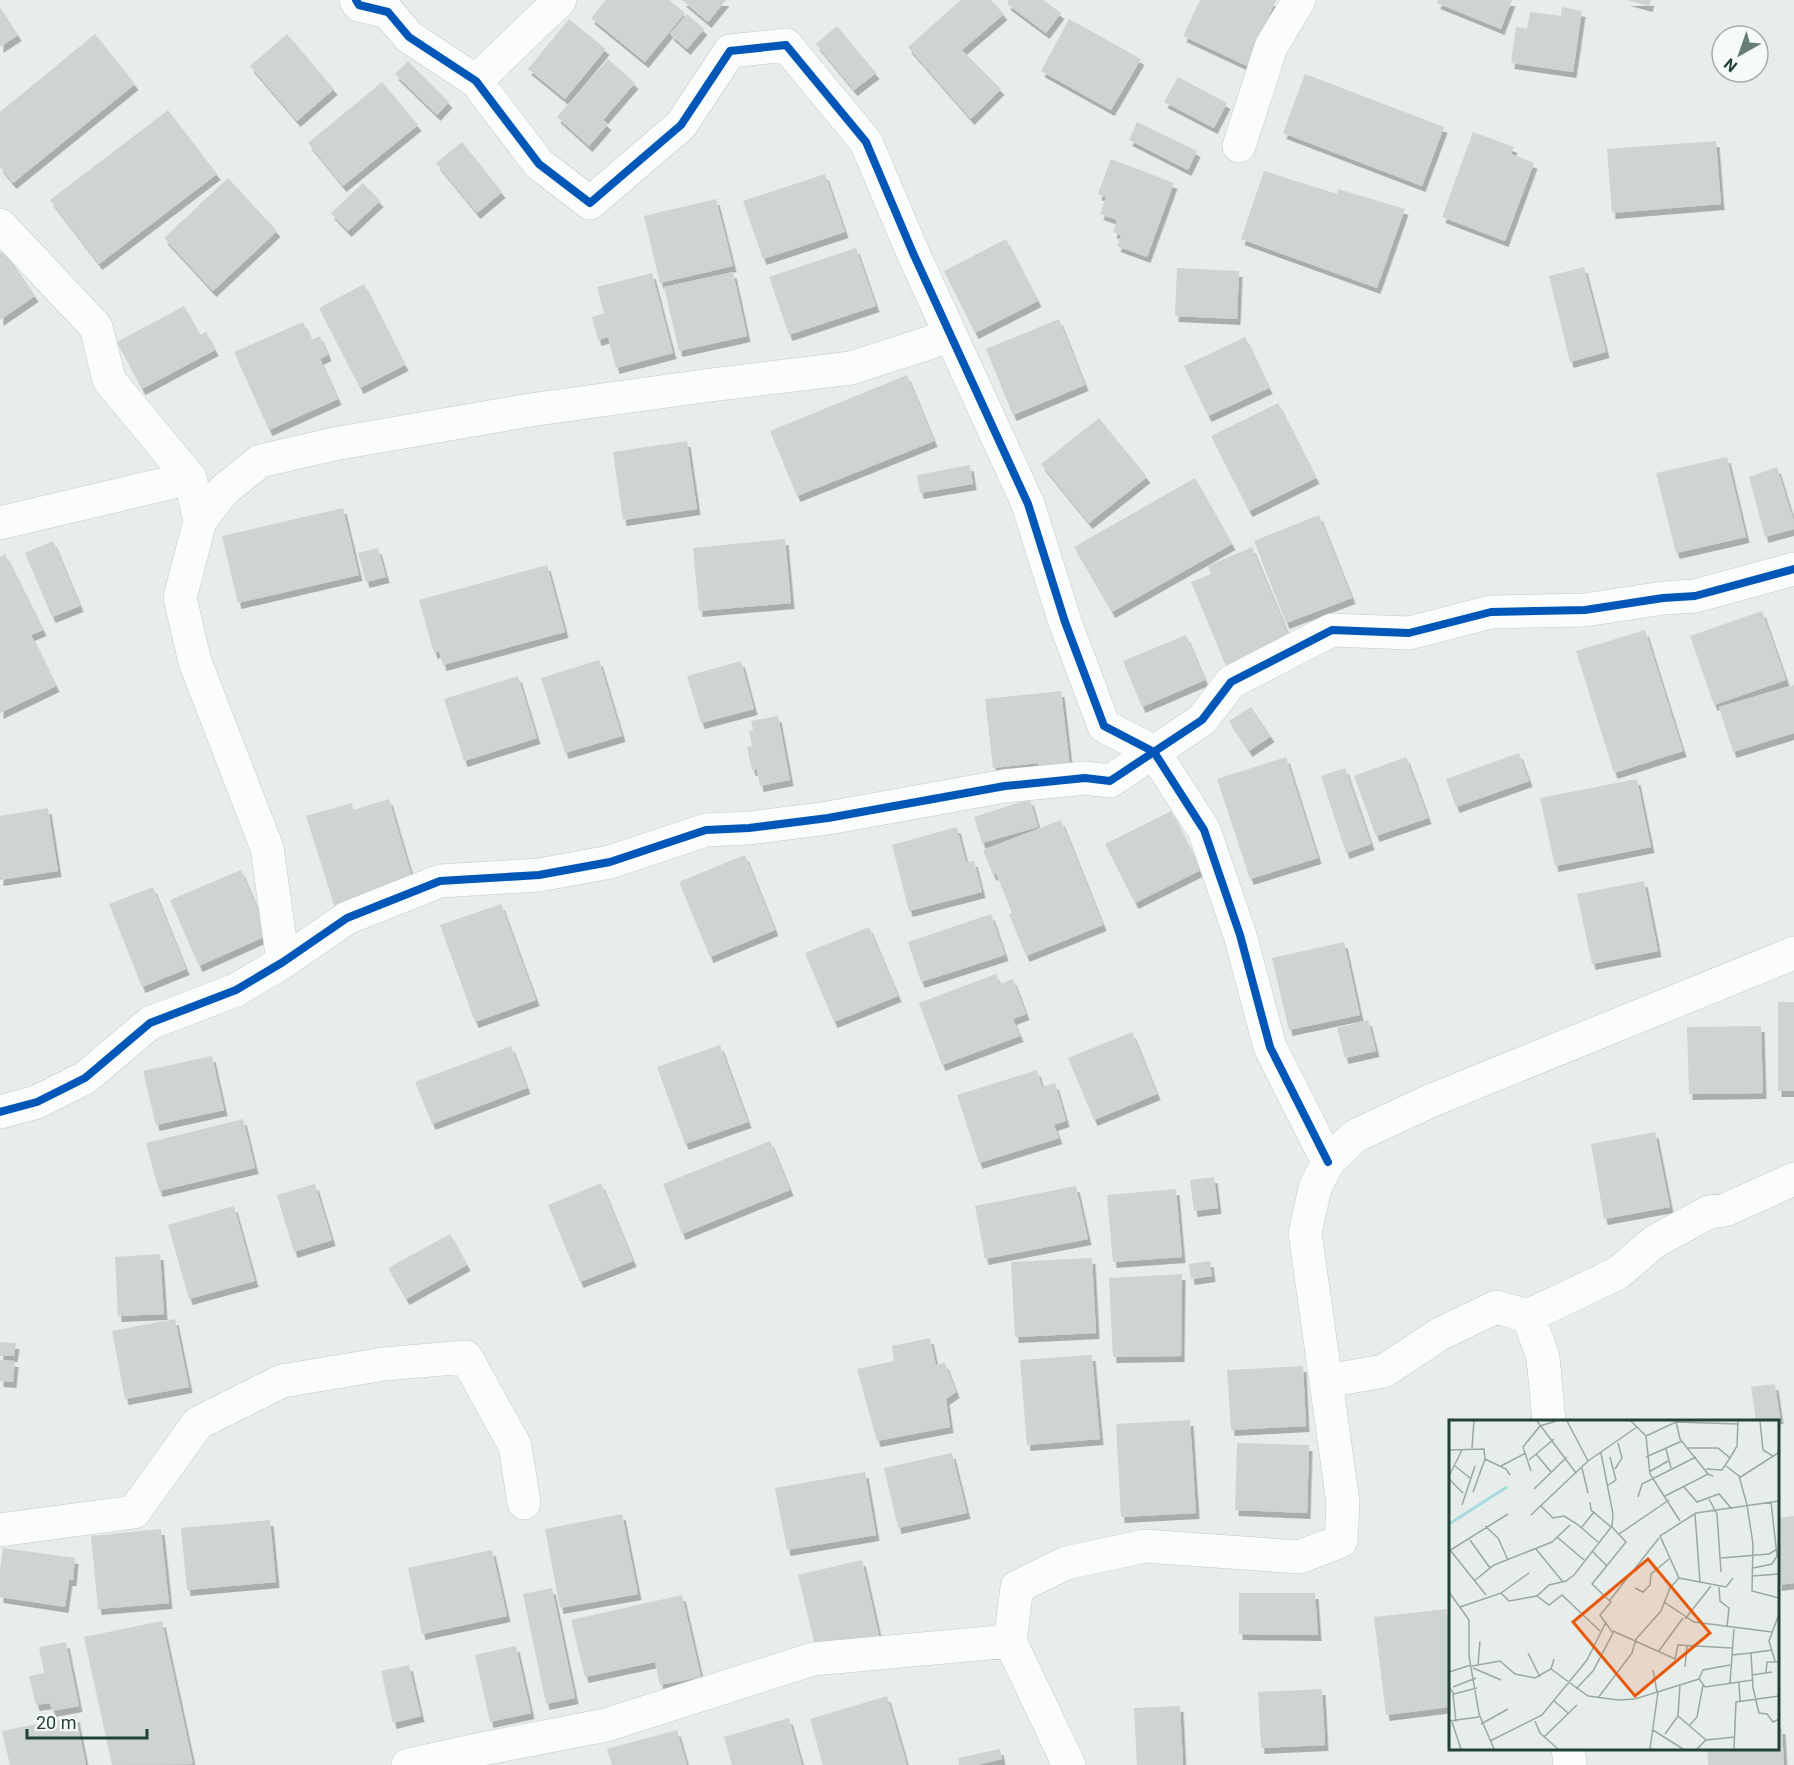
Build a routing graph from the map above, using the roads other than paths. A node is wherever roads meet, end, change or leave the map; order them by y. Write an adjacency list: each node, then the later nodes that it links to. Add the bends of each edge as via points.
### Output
1 (356, 0): 4 (street, via 359,5 388,12 409,37)
2 (560, 0): 4 (street)
3 (1299, 0): 5 (street, via 1271,47)
4 (476, 81): 7 (street, via 539,164 590,202 681,125 730,51 786,45 866,142)
5 (1239, 146)
6 (0, 225): 8 (street, via 96,327 109,380)
7 (950, 336): 9 (street, via 851,368 530,410 260,461 223,492); 12 (street, via 1028,504 1065,622 1104,726)
8 (190, 478): 9 (street); 10 (street)
9 (200, 521): 14 (street, via 180,597 195,662 267,848)
10 (0, 523)
11 (1794, 569): 12 (street, via 1695,596 1585,610 1491,612 1409,633 1332,630 1231,682 1202,720)
12 (1154, 752): 14 (street, via 1110,781 1086,777 1005,786 828,818 706,830 610,862 539,876 440,881 347,918); 16 (street, via 1204,830 1240,935 1270,1047)
13 (1794, 953): 16 (street, via 1430,1101 1355,1136)
14 (283, 962): 15 (street, via 236,990 150,1023 85,1078 37,1102)
15 (0, 1112)
16 (1328, 1162): 19 (street, via 1315,1188 1305,1233)
17 (1794, 1179): 18 (street, via 1725,1210 1709,1212 1653,1242 1618,1273)
18 (1528, 1316): 19 (street, via 1496,1308 1440,1334 1384,1371); 20 (street, via 1543,1357)
19 (1327, 1381): 23 (street, via 1343,1502 1341,1541 1299,1557 1145,1546 1066,1563 1017,1587)
20 (1549, 1420)
21 (524, 1503): 22 (street, via 515,1446 466,1357 384,1364 282,1381 198,1424 134,1512)
22 (0, 1530)
23 (1010, 1641): 25 (street, via 813,1659 606,1725); 26 (street)
24 (1568, 1750): 27 (street)
25 (408, 1765)
26 (1069, 1765)
27 (1570, 1765)

